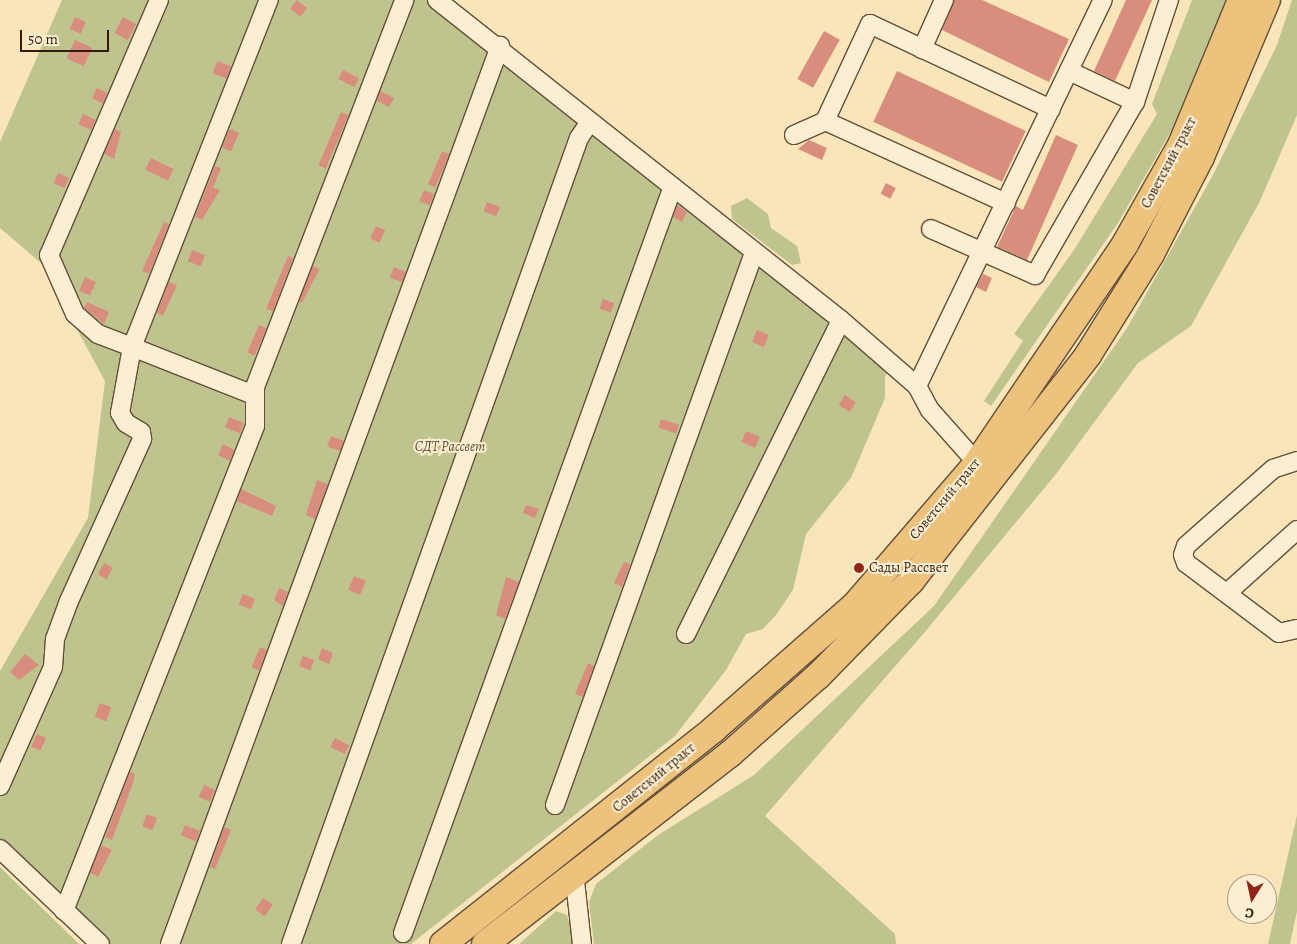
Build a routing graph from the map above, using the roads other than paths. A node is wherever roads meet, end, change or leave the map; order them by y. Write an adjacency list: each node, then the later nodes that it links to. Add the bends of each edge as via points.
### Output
1 (159, 0): 24 (street, via 49,255 75,314 98,334)
2 (269, 0): 24 (street)
3 (404, 0): 26 (street)
4 (437, 0): 10 (street)
5 (944, 0): 11 (street)
6 (1103, 0): 12 (street)
7 (1169, 0): 13 (street)
8 (1241, 0): 28 (highway, Советский тракт, via 1181,145 1125,244)
9 (1267, 0): 36 (highway, Советский тракт, via 1205,148 1151,254 1088,355 1018,450 911,581 818,676 730,754)
10 (500, 46): 16 (street); 40 (street)
11 (922, 49): 14 (street); 15 (street, via 870,24)
12 (1069, 72): 13 (street); 14 (street)
13 (1135, 102): 21 (street, via 1034,275)
14 (1051, 109): 19 (street)
15 (825, 121): 17 (street); 19 (street)
16 (588, 123): 18 (street); 41 (street, via 579,138)
17 (794, 135)
18 (672, 189): 22 (street); 38 (street)
19 (1006, 203): 21 (street)
20 (931, 229): 21 (street)
21 (983, 251): 25 (street)
22 (754, 253): 23 (street); 34 (street)
23 (841, 320): 25 (street); 32 (street)
24 (132, 346): 26 (street); 33 (street, via 120,413 126,423 141,432 142,439 69,601 55,639 53,667)
25 (917, 386): 28 (street, via 930,410)
26 (254, 395): 37 (street, via 255,426)
27 (1297, 461): 30 (street, via 1273,469 1186,546 1186,563)
28 (976, 463): 42 (highway, Советский тракт, via 855,604 714,729)
29 (1297, 530): 30 (street)
30 (1226, 593): 31 (street, via 1279,632)
31 (1297, 629)
32 (686, 634)
33 (0, 786)
34 (555, 805)
35 (0, 849): 37 (street)
36 (574, 872): 43 (highway, Советский тракт); 44 (street)
37 (64, 911): 39 (street)
38 (403, 932)
39 (100, 944)
40 (170, 944)
41 (292, 944)
42 (443, 944)
43 (485, 944)
44 (582, 944)

